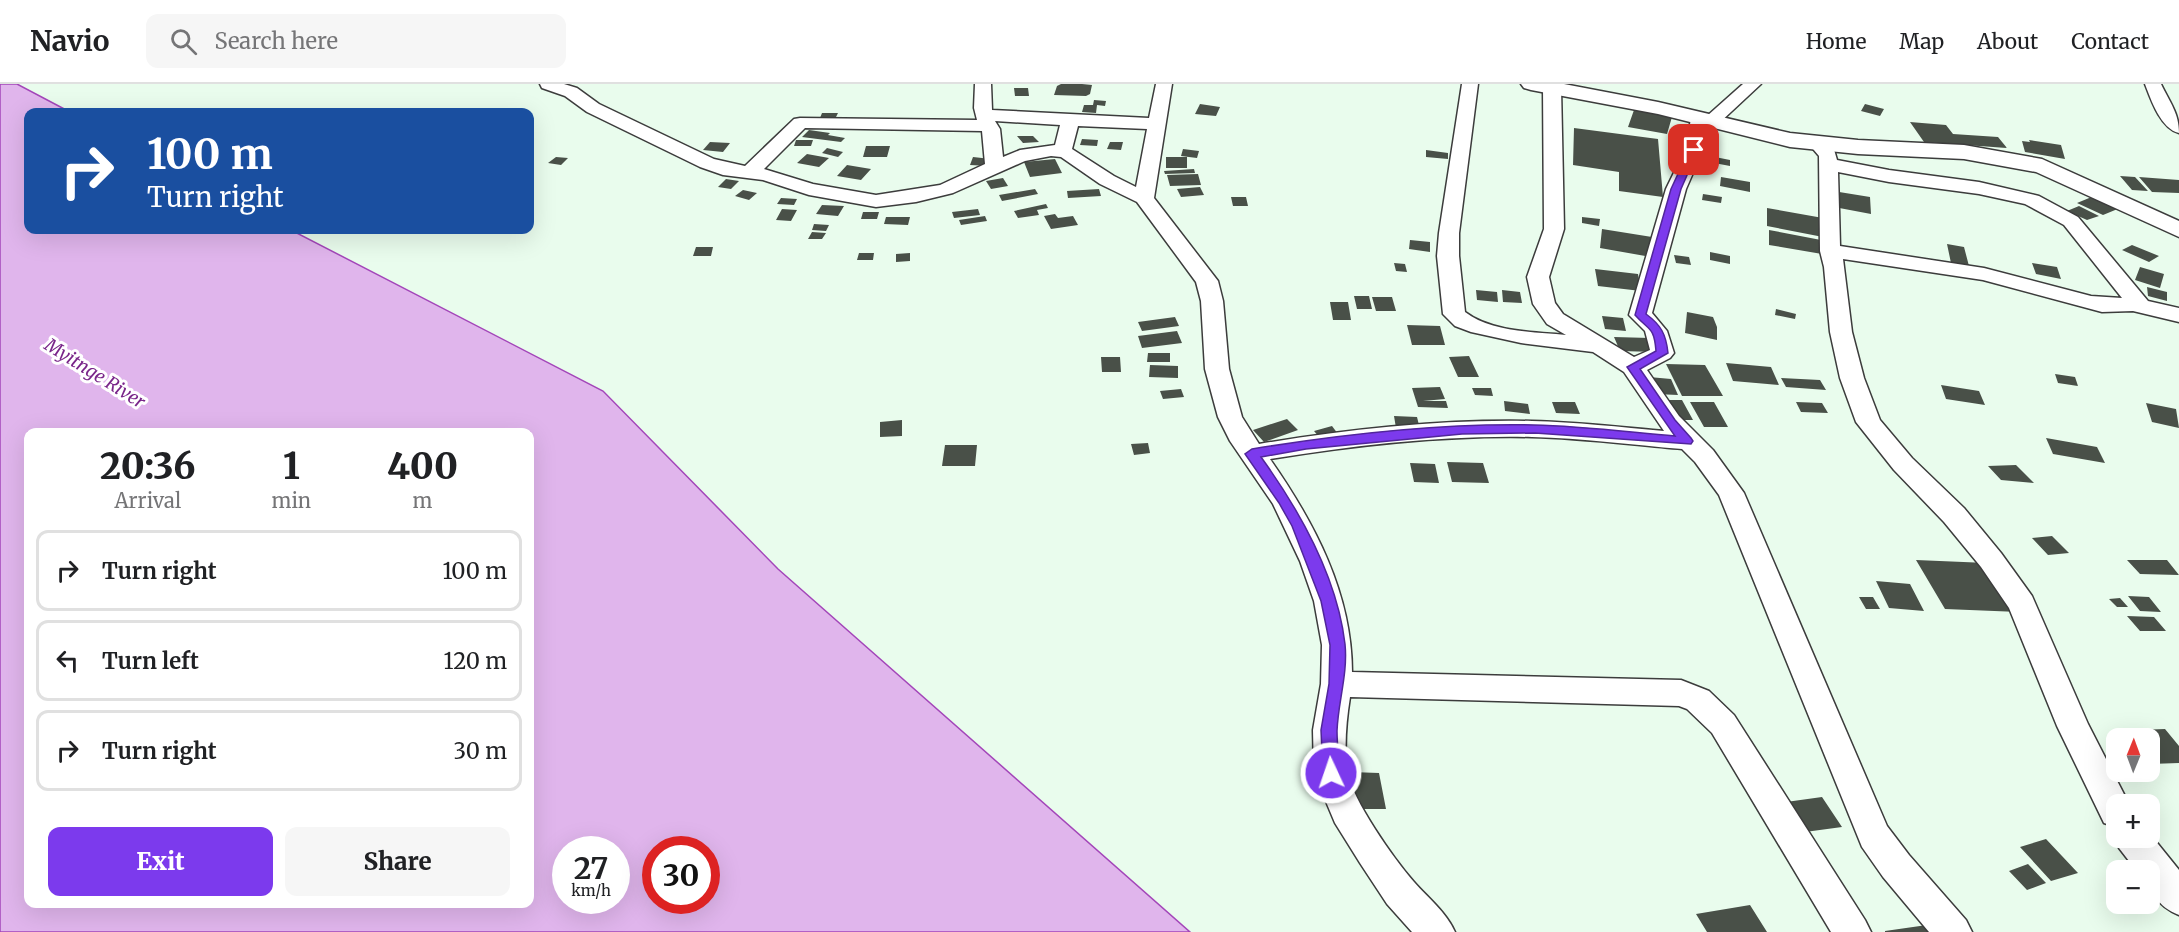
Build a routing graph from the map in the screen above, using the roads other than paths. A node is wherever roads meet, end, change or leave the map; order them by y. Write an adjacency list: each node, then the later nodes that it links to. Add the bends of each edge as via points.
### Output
1 (548, 84): 16 (street, via 572,92 593,108 707,163)
2 (983, 84): 10 (street, via 982,105)
3 (1470, 84): 22 (street, via 1449,233 1454,314 1490,331)
4 (1754, 84): 9 (street)
5 (2153, 84): 12 (street, via 2164,109)
6 (1157, 85): 11 (street)
7 (1541, 86): 9 (street); 22 (street, via 1554,229 1538,277 1541,292 1555,319)
8 (1070, 120): 10 (street); 11 (street); 13 (street)
9 (1706, 120): 14 (street); 23 (street, via 1676,189 1640,315 1655,326 1662,353)
10 (987, 121): 15 (street); 16 (street, via 800,123)
11 (1158, 124): 17 (street)
12 (2179, 128)
13 (1062, 152): 15 (street, via 1040,151); 17 (street)
14 (1822, 153): 18 (street, via 1858,147 1964,152 2042,166); 19 (street); 20 (street, via 1889,176 1979,188 2032,200 2071,220)
15 (995, 167): 16 (street, via 946,189 876,201 809,189)
16 (750, 172)
17 (1144, 198): 25 (street, via 1207,281 1222,392 1230,417)
18 (2179, 230)
19 (1830, 251): 20 (street, via 1984,274 2102,305); 27 (street, via 1841,332 1868,422 1954,515 2022,604 2073,726)
20 (2140, 305): 21 (street)
21 (2179, 315)
22 (1598, 346): 23 (street)
23 (1633, 367): 24 (street)
24 (1686, 441): 25 (street, via 1535,429 1481,429 1306,444); 32 (street, via 1704,456 1731,493 1874,836)
25 (1252, 454): 26 (street, via 1285,501 1329,601 1337,645)
26 (1337, 684): 30 (street, via 1329,730 1331,773 1347,812 1372,852 1400,892); 31 (street, via 1681,693 1698,700 1723,724)
27 (2107, 794)
28 (2140, 848): 29 (street)
29 (2179, 898)
30 (1436, 932)
31 (1852, 932)
32 (1953, 932)

